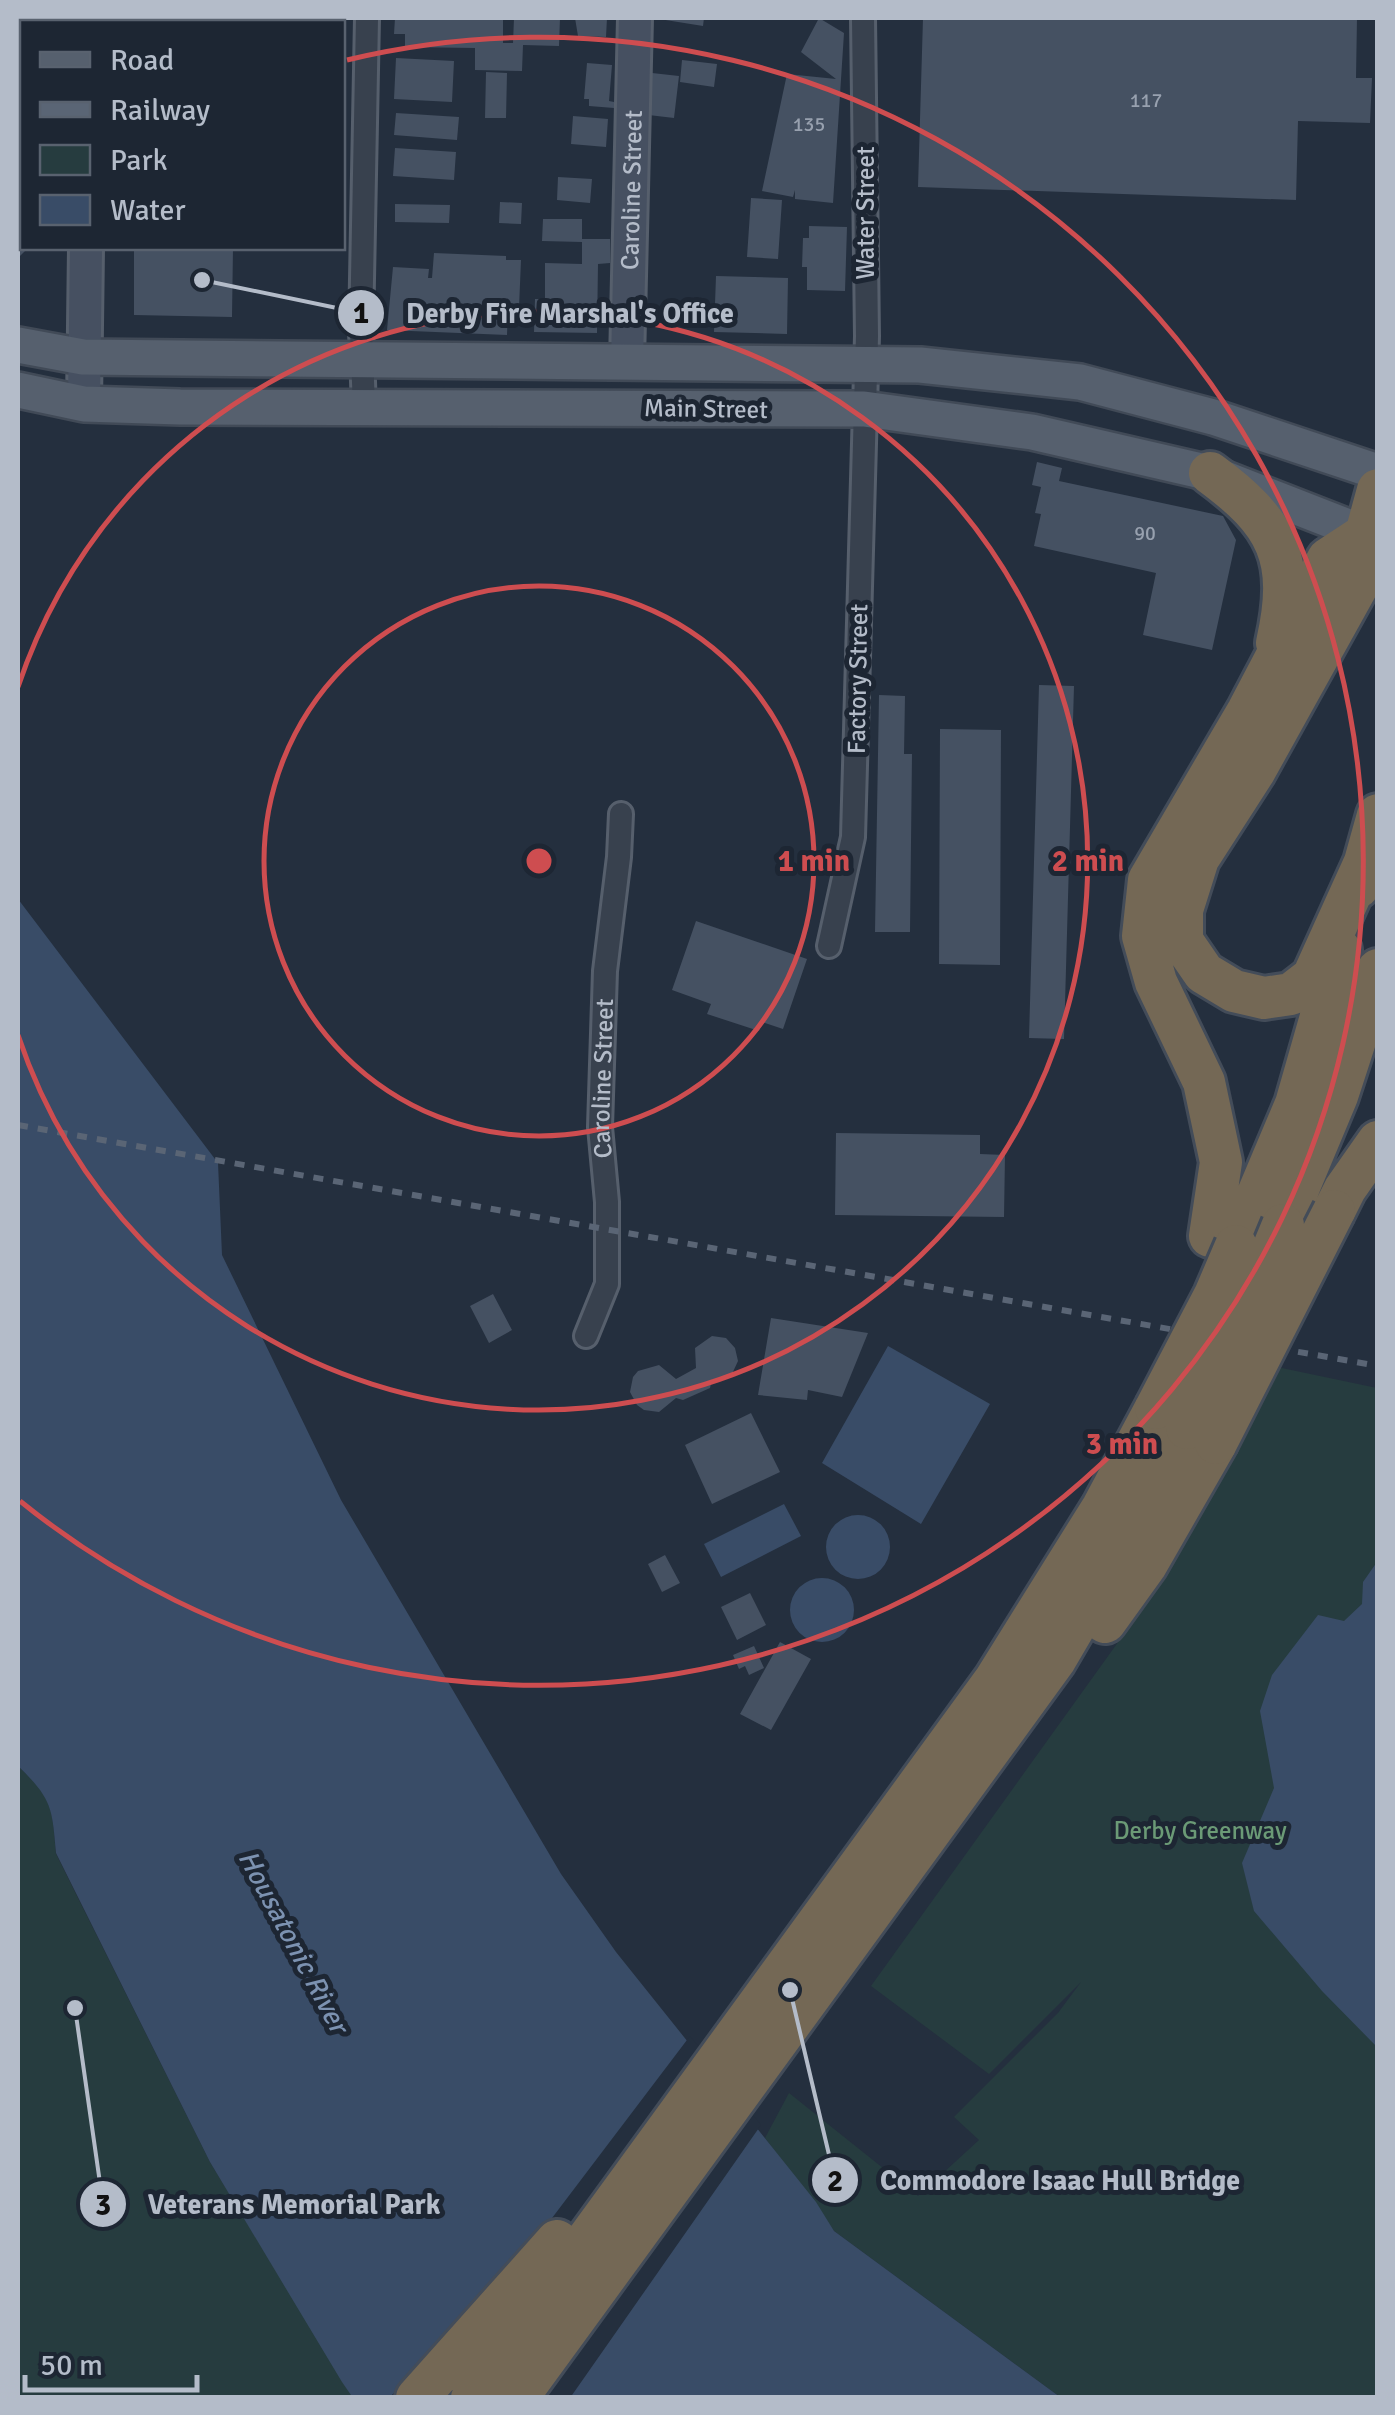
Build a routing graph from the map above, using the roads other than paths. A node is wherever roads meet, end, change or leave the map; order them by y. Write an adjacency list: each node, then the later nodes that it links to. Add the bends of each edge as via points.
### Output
1 (367, 18): 7 (street)
2 (634, 18): 8 (main road, Caroline Street)
3 (864, 18): 9 (street, Water Street)
4 (86, 250): 6 (main road)
5 (18, 345): 6 (main road, Main Street)
6 (83, 356): 7 (main road, Main Street); 11 (main road)
7 (362, 360): 8 (main road, Main Street); 12 (street)
8 (627, 362): 9 (main road, Main Street)
9 (866, 366): 13 (street, Water Street); 14 (main road, Main Street, via 920,365 1080,382)
10 (18, 390): 11 (main road, Main Street)
11 (84, 404): 12 (main road, Main Street)
12 (364, 407): 13 (main road, Main Street)
13 (864, 410): 15 (main road, Main Street, via 1032,432); 22 (street, Factory Street, via 853,838)
14 (1378, 472)
15 (1210, 473): 17 (main road, Main Street); 18 (highway, via 1245,498 1276,541 1284,591)
16 (1378, 490): 17 (highway)
17 (1372, 537): 18 (highway, via 1328,559); 21 (highway, via 1360,580 1198,860 1182,910 1182,941 1204,972 1234,991 1264,998 1291,994 1313,977)
18 (1268, 672): 25 (highway, via 1150,880 1144,936 1156,982 1204,1082 1221,1162)
19 (621, 814): 26 (street, Caroline Street, via 600,1108 607,1284)
20 (1378, 815): 21 (highway)
21 (1366, 860): 25 (highway, via 1296,1104)
22 (829, 946)
23 (1378, 970): 27 (highway, bridge, via 1283,1226)
24 (1378, 1142): 27 (highway, bridge)
25 (1223, 1241): 27 (highway, bridge)
26 (586, 1336)
27 (1186, 1426): 28 (highway, via 1104,1507); 28 (highway, via 1146,1565 1057,1689)
28 (912, 1827): 29 (highway); 32 (highway)
29 (660, 2138): 30 (highway, via 576,2220); 31 (highway)
30 (418, 2398)
31 (472, 2398)
32 (517, 2398)

